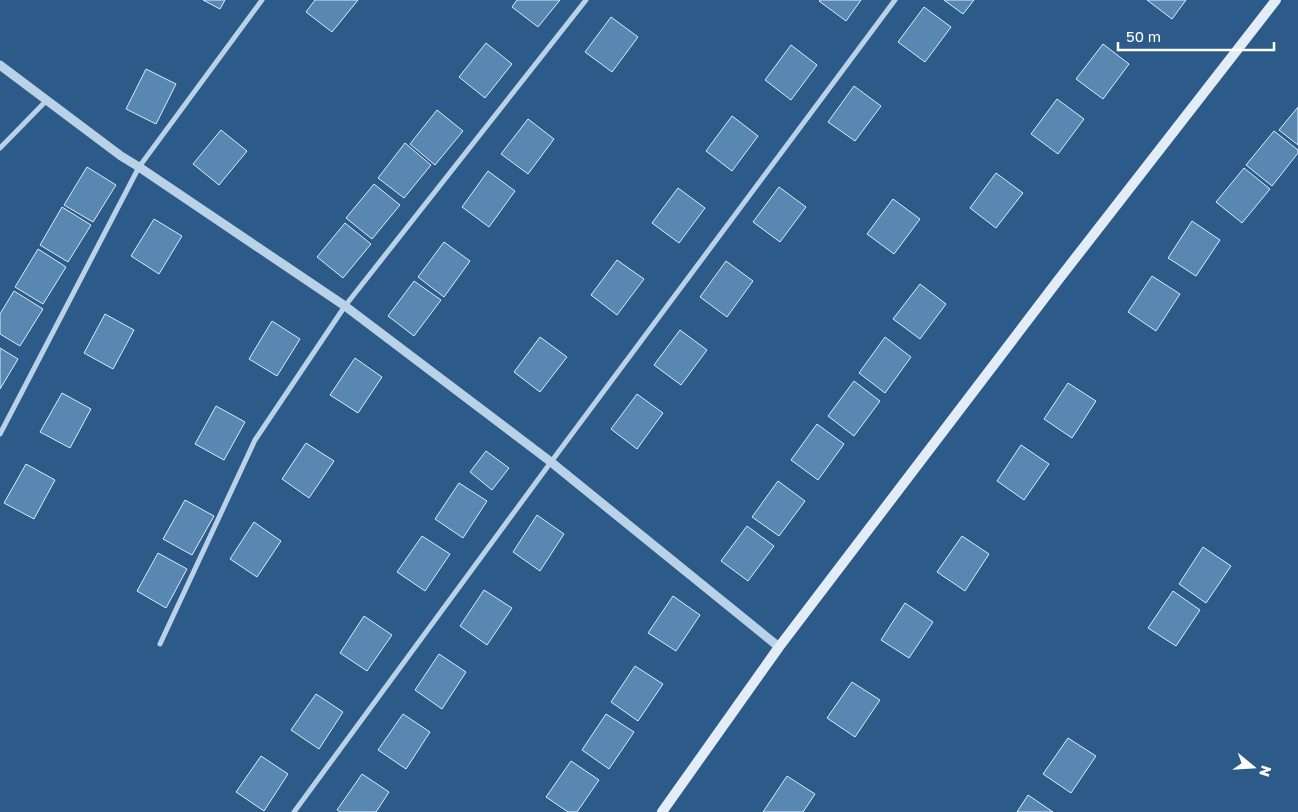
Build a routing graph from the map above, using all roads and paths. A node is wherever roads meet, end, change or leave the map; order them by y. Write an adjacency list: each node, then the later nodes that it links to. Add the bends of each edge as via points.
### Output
1 (262, 0): 8 (street)
2 (586, 0): 9 (street)
3 (895, 0): 11 (street)
4 (1276, 0): 13 (main road)
5 (0, 64): 6 (street)
6 (46, 100): 7 (street); 8 (street)
7 (0, 148)
8 (139, 167): 9 (street); 10 (street)
9 (345, 306): 11 (street); 12 (street, via 255,440)
10 (0, 434)
11 (551, 462): 13 (street); 14 (street)
12 (160, 644)
13 (779, 647): 15 (main road)
14 (294, 812)
15 (662, 812)

